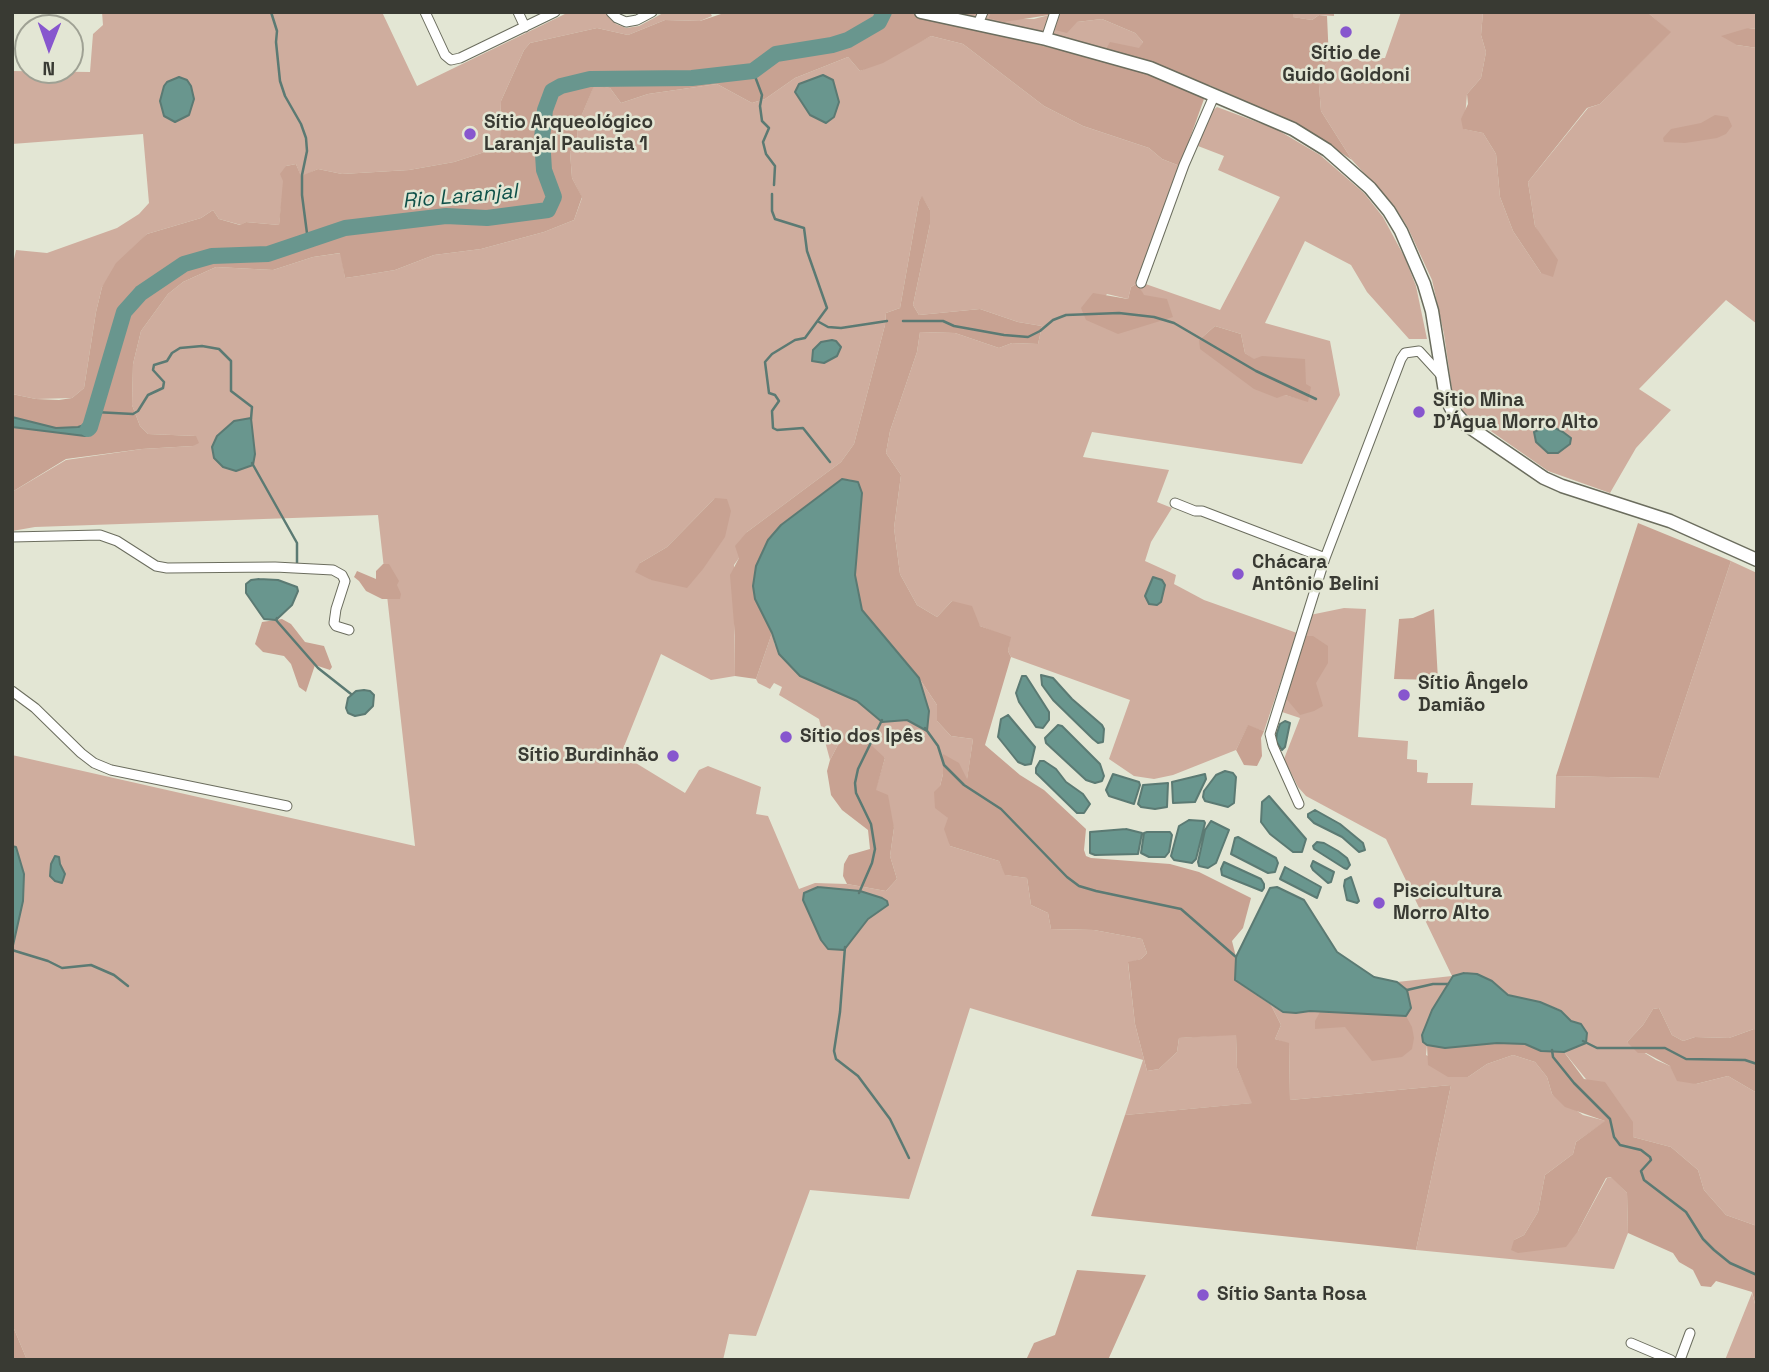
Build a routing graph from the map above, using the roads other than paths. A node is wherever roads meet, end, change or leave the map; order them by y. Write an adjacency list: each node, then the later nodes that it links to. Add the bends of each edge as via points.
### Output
1 (425, 12): 9 (street, via 451,60)
2 (518, 12): 9 (street)
3 (555, 12): 9 (street)
4 (611, 12): 5 (street, via 626,22)
5 (652, 12)
6 (921, 12): 8 (main road)
7 (1055, 12): 10 (street)
8 (980, 18): 10 (main road)
9 (525, 27)
10 (1046, 39): 11 (main road, via 1150,68)
11 (1214, 96): 12 (street); 13 (main road, via 1305,135 1346,166 1382,203 1401,231 1424,284)
12 (1141, 283)
13 (1442, 377): 16 (street, via 1419,351 1409,351 1401,359); 17 (main road, via 1446,398 1457,416 1544,478 1670,521)
14 (1175, 503): 16 (street)
15 (12, 537): 18 (street, via 100,535 167,568 332,570 345,581 334,623)
16 (1325, 558): 20 (street, via 1270,734)
17 (1757, 560)
18 (349, 629)
19 (12, 691): 21 (street, via 94,763)
20 (1299, 804)
21 (288, 807)
22 (1690, 1333): 25 (street)
23 (1631, 1343): 24 (street)
24 (1671, 1360)
25 (1680, 1360)

